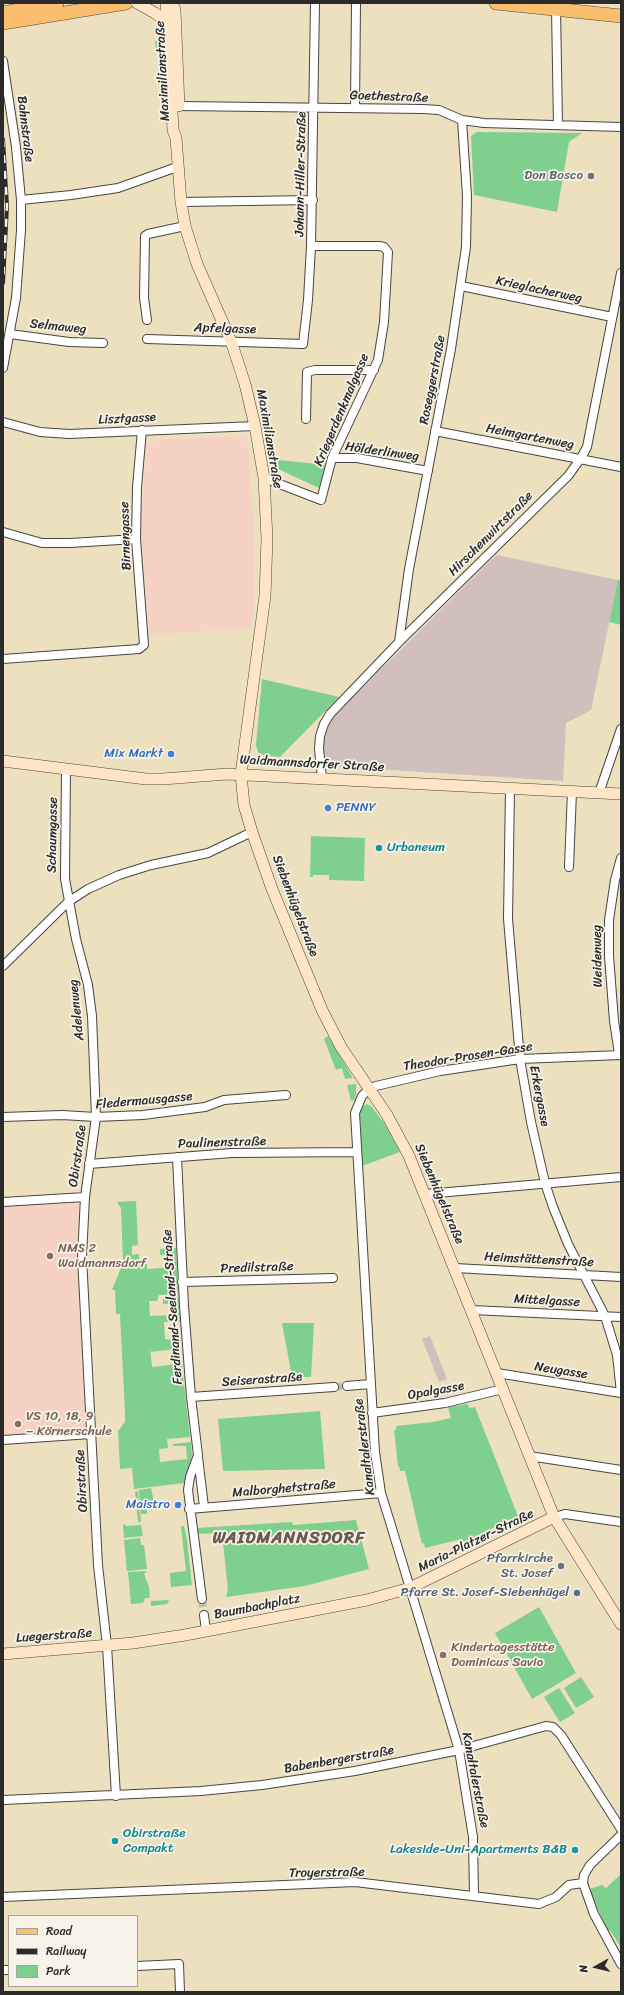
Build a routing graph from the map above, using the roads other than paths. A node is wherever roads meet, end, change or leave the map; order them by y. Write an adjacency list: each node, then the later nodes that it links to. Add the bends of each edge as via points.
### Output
1 (57, 3): 10 (main road)
2 (126, 3): 12 (main road)
3 (137, 3): 13 (street, via 163,19)
4 (166, 3): 13 (street, Maximilianstraße)
5 (172, 3): 15 (street, Maximilianstraße)
6 (315, 3): 16 (street, Johann-Hiller-Straße)
7 (356, 3): 17 (street)
8 (496, 3): 9 (main road)
9 (556, 8): 11 (main road); 19 (street)
10 (3, 13)
11 (621, 16)
12 (3, 23)
13 (167, 28): 21 (street, Maximilianstraße, via 173,130)
14 (3, 61): 23 (street, Bahnstraße)
15 (179, 106): 16 (street, Goethestraße); 21 (street, Maximilianstraße, via 180,130)
16 (314, 107): 17 (street, Goethestraße); 24 (street, Johann-Hiller-Straße)
17 (355, 108): 18 (street, Goethestraße, via 439,110)
18 (462, 120): 19 (street, Goethestraße); 29 (street, Roseggerstraße, via 467,239)
19 (558, 125): 20 (street, Goethestraße)
20 (621, 128)
21 (176, 138): 22 (street, Maximilianstraße)
22 (177, 167): 23 (street, via 118,188); 25 (street, Maximilianstraße)
23 (21, 200): 32 (street, Bahnstraße, via 18,279)
24 (313, 200): 25 (street); 27 (street, Johann-Hiller-Straße)
25 (181, 202): 26 (street, Maximilianstraße)
26 (185, 226): 31 (street, via 145,236 144,298); 34 (street, Maximilianstraße, via 197,264)
27 (311, 246): 36 (street, Johann-Hiller-Straße); 38 (street, Kriegerdenkmalgasse, via 379,246 388,252 384,322)
28 (621, 273): 30 (street, Hirschenwirtstraße)
29 (461, 286): 30 (street, Krieglacherweg); 43 (street, Roseggerstraße)
30 (612, 317): 45 (street, Hirschenwirtstraße, via 587,447)
31 (147, 320)
32 (10, 334): 35 (street, Selmaweg, via 69,342); 37 (street, Bahnstraße)
33 (147, 339): 34 (street, Apfelgasse)
34 (231, 341): 36 (street, Apfelgasse); 41 (street, Maximilianstraße)
35 (103, 343)
36 (303, 344)
37 (3, 368)
38 (374, 370): 39 (street, via 307,372); 44 (street, Kriegerdenkmalgasse)
39 (306, 419)
40 (3, 422): 42 (street, Lisztgasse, via 50,434)
41 (255, 426): 42 (street, Lisztgasse); 48 (street, Maximilianstraße)
42 (142, 430): 50 (street, Birnengasse)
43 (435, 431): 45 (street, Heimgartenweg); 47 (street, Roseggerstraße)
44 (332, 458): 47 (street, Hölderlinweg, via 357,458); 48 (street, Kriegerdenkmalgasse, via 321,500)
45 (581, 458): 46 (street, Heimgartenweg); 51 (street, Hirschenwirtstraße, via 568,476)
46 (621, 466)
47 (428, 471): 51 (street, Roseggerstraße, via 408,569)
48 (264, 478): 56 (street, Maximilianstraße, via 267,539 265,596)
49 (3, 532): 50 (street, via 42,543 70,544)
50 (136, 539): 52 (street, Birnengasse, via 144,645 139,649)
51 (399, 642): 57 (street, Hirschenwirtstraße, via 330,714 324,724 319,749)
52 (3, 659)
53 (621, 729): 60 (street)
54 (3, 761): 55 (street, Waidmannsdorfer Straße)
55 (66, 768): 56 (street, Waidmannsdorfer Straße, via 162,779); 65 (street, Schaumgasse, via 65,879)
56 (241, 774): 57 (street, Waidmannsdorfer Straße); 62 (street, Siebenhügelstraße, via 244,805)
57 (322, 778): 58 (street, Waidmannsdorfer Straße)
58 (510, 789): 59 (street, Waidmannsdorfer Straße); 68 (street, Erkergasse, via 508,918)
59 (572, 791): 60 (street, Waidmannsdorfer Straße); 64 (street)
60 (599, 793): 61 (street, Waidmannsdorfer Straße)
61 (621, 794)
62 (252, 832): 65 (street, via 208,854 151,865 119,875 88,889); 69 (street, Siebenhügelstraße, via 272,889 322,1010 341,1047)
63 (621, 858): 67 (street, Weidenweg, via 609,920 614,1021)
64 (569, 867)
65 (68, 902): 66 (street); 72 (street, Adelenweg, via 91,1001)
66 (3, 966)
67 (620, 1054): 68 (street, Theodor-Prosen-Gasse)
68 (520, 1059): 69 (street, Theodor-Prosen-Gasse, via 440,1071); 77 (street, Erkergasse)
69 (369, 1089): 73 (street, Kanaltalerstraße, via 362,1096 355,1113); 78 (street, Siebenhügelstraße, via 387,1115)
70 (286, 1096): 72 (street, Fledermausgasse, via 224,1100 205,1108 143,1115)
71 (3, 1117): 72 (street, Fledermausgasse)
72 (96, 1117): 75 (street, Obirstraße)
73 (356, 1152): 74 (street, Paulinenstraße, via 232,1152); 90 (street, Kanaltalerstraße)
74 (177, 1157): 75 (street, Paulinenstraße); 85 (street, Ferdinand-Seeland-Straße)
75 (89, 1164): 79 (street, Obirstraße)
76 (621, 1177): 77 (street)
77 (545, 1183): 78 (street); 82 (street, Erkergasse, via 568,1244)
78 (426, 1194): 81 (street, Siebenhügelstraße)
79 (85, 1197): 80 (street); 97 (street, Obirstraße, via 82,1257)
80 (3, 1202)
81 (455, 1268): 82 (street, Heimstättenstraße); 86 (street, Siebenhügelstraße)
82 (584, 1275): 83 (street, Heimstättenstraße); 87 (street, Erkergasse)
83 (621, 1277)
84 (333, 1278): 85 (street, Predilstraße)
85 (182, 1282): 95 (street, Ferdinand-Seeland-Straße)
86 (472, 1310): 87 (street, Mittelgasse); 89 (street, Siebenhügelstraße)
87 (605, 1316): 88 (street, Mittelgasse); 94 (street, Erkergasse, via 617,1355)
88 (621, 1317)
89 (497, 1373): 93 (street, Siebenhügelstraße); 94 (street, Neugasse)
90 (370, 1384): 91 (street); 96 (street, Kanaltalerstraße)
91 (347, 1386)
92 (334, 1387): 95 (street, Seiserastraße)
93 (503, 1389): 96 (street, Opalgasse, via 445,1403); 100 (street, Siebenhügelstraße)
94 (621, 1393)
95 (191, 1396): 99 (street, Ferdinand-Seeland-Straße)
96 (372, 1413): 102 (street, Kanaltalerstraße)
97 (91, 1434): 98 (street); 112 (street, Obirstraße, via 98,1565)
98 (3, 1440)
99 (198, 1455): 103 (street, Ferdinand-Seeland-Straße); 104 (street, Ferdinand-Seeland-Straße, via 189,1482)
100 (529, 1456): 101 (street); 105 (street, Siebenhügelstraße)
101 (621, 1470)
102 (381, 1493): 103 (street, Malborghetstraße); 107 (street, Kanaltalerstraße)
103 (204, 1507): 104 (street, Malborghetstraße)
104 (189, 1509): 108 (street, Ferdinand-Seeland-Straße)
105 (554, 1518): 106 (street, via 566,1514); 107 (street, Maria-Platzer-Straße); 110 (street, Siebenhügelstraße)
106 (621, 1522)
107 (410, 1588): 111 (street, Baumbachplatz, via 348,1604); 114 (street, Kanaltalerstraße)
108 (202, 1599)
109 (204, 1615): 111 (street)
110 (621, 1624)
111 (206, 1631): 112 (street, Baumbachplatz)
112 (107, 1646): 113 (street, Luegerstraße); 115 (street, Obirstraße)
113 (3, 1654)
114 (459, 1750): 115 (street, Babenbergerstraße, via 355,1771 262,1785); 117 (street, Babenbergerstraße, via 546,1726 553,1727); 120 (street, Kanaltalerstraße, via 474,1837)
115 (116, 1796): 116 (street, Babenbergerstraße)
116 (3, 1800)
117 (621, 1829)
118 (621, 1835): 119 (street, via 590,1865)
119 (583, 1883): 120 (street, Troyerstraße, via 570,1885 556,1897 539,1904); 122 (street, via 594,1914)
120 (474, 1896): 121 (street, Troyerstraße, via 355,1882)
121 (3, 1897)
122 (621, 1964)
123 (138, 1966): 124 (street, via 178,1964)
124 (180, 1992)

